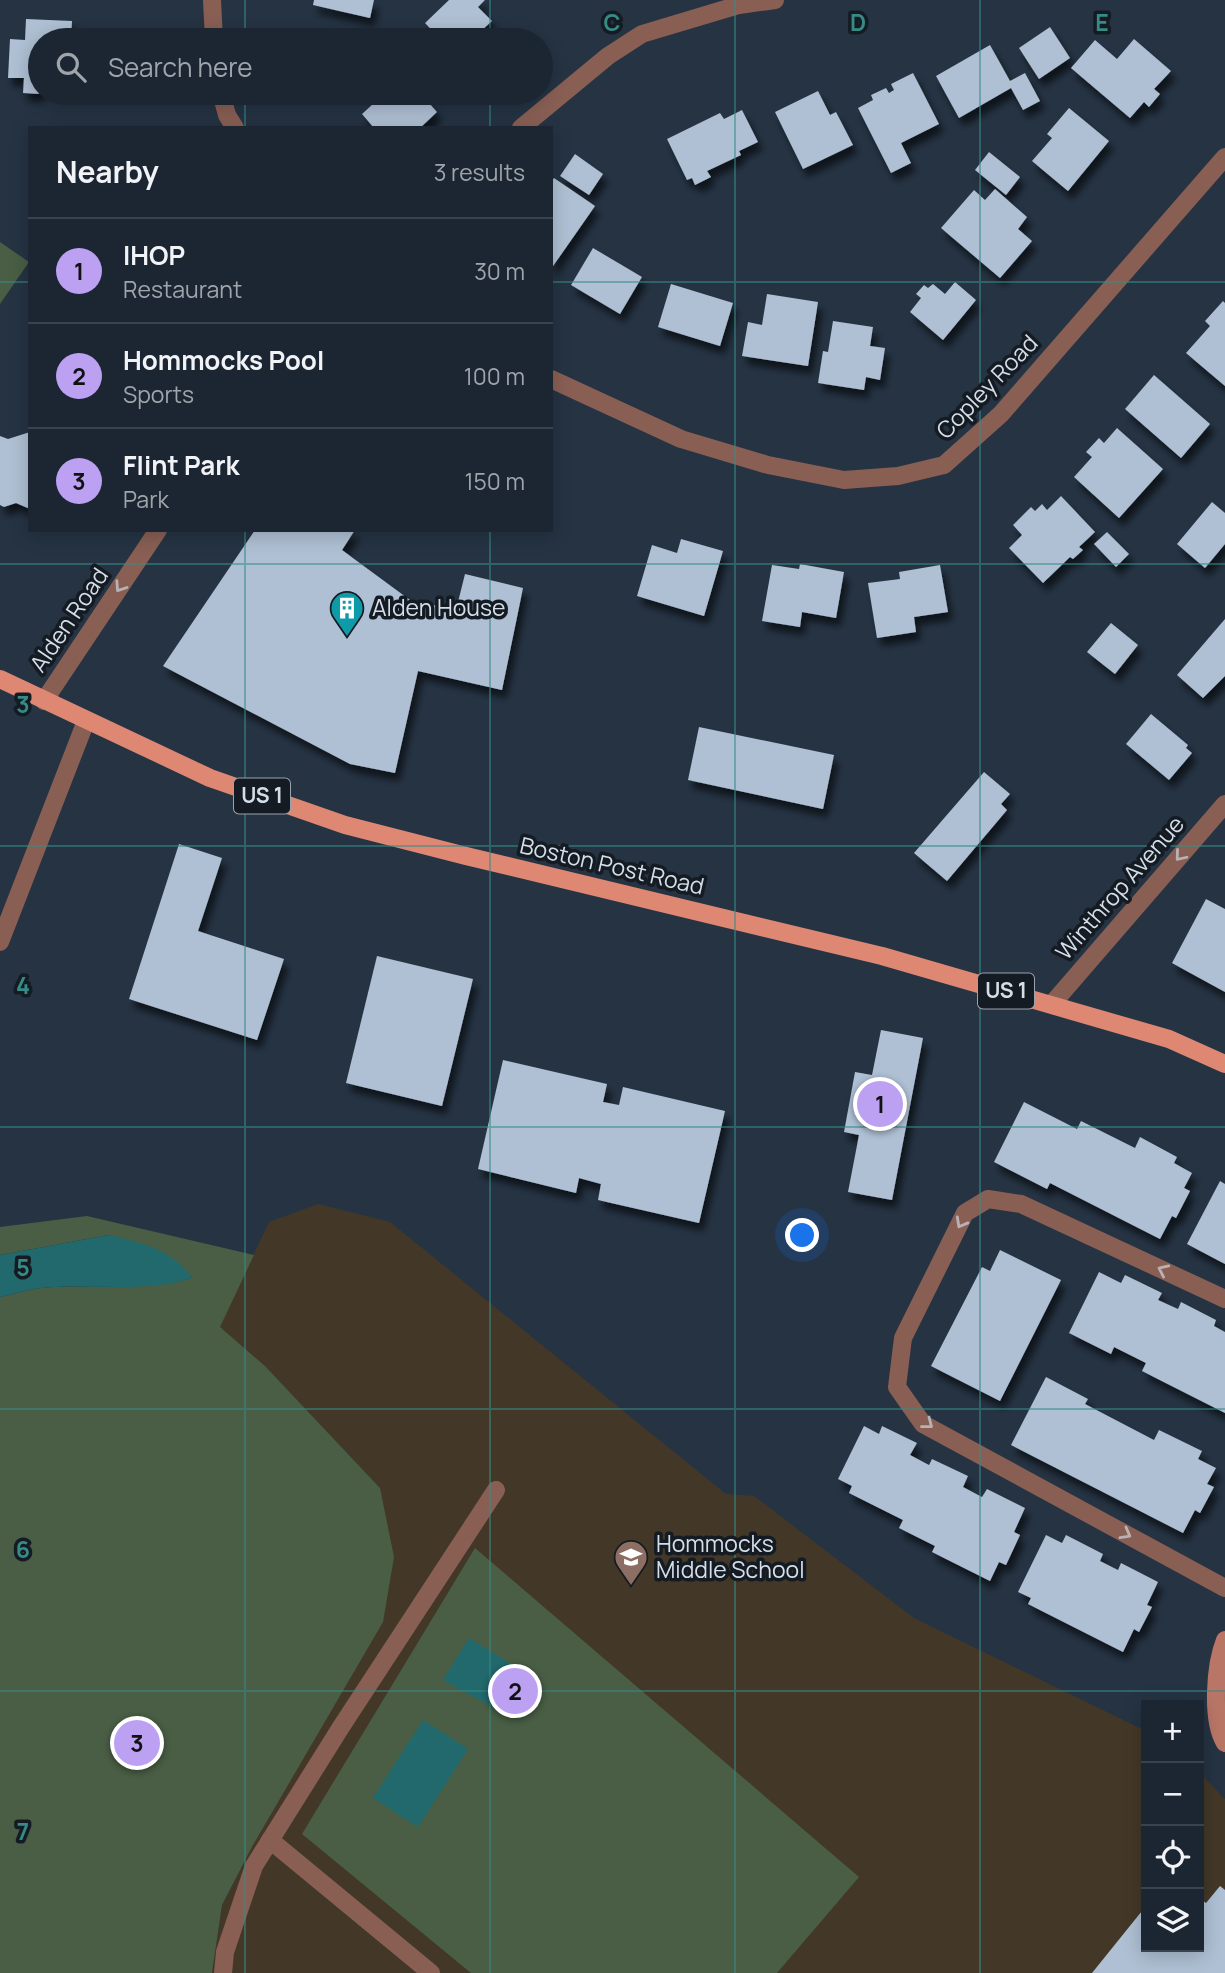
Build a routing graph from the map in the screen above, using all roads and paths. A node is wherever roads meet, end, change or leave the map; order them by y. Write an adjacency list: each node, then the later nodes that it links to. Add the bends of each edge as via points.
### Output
1 (212, 0): 3 (street)
2 (775, 0): 4 (street, via 739,5 642,34)
3 (213, 28)
4 (553, 102)
5 (224, 105): 7 (street)
6 (549, 105): 8 (street)
7 (234, 126)
8 (523, 126)
9 (1225, 157): 10 (street, Copley Road, via 1001,414 944,465 898,476 844,480 768,465 681,439)
10 (553, 380)
11 (157, 532): 13 (street, Alden Road, one-way to 13)
12 (0, 679): 13 (main road, Boston Post Road / US 1)
13 (44, 701): 14 (main road, Boston Post Road / US 1)
14 (86, 720): 16 (street); 17 (main road, Boston Post Road / US 1, via 210,779 345,825 881,956)
15 (1225, 804): 17 (street, Winthrop Avenue, one-way to 17)
16 (0, 942)
17 (1052, 1004): 18 (main road, Boston Post Road / US 1, via 1168,1039)
18 (1225, 1064)
19 (1225, 1299): 21 (street, one-way to 21, via 1021,1204 988,1199 965,1213 903,1338 897,1387 923,1424)
20 (496, 1490): 24 (street)
21 (1225, 1588)
22 (1225, 1640): 23 (street, via 1216,1690 1218,1731)
23 (1225, 1743)
24 (270, 1840): 25 (street, via 254,1866 225,1952); 26 (street)
25 (223, 1973)
26 (431, 1973)

